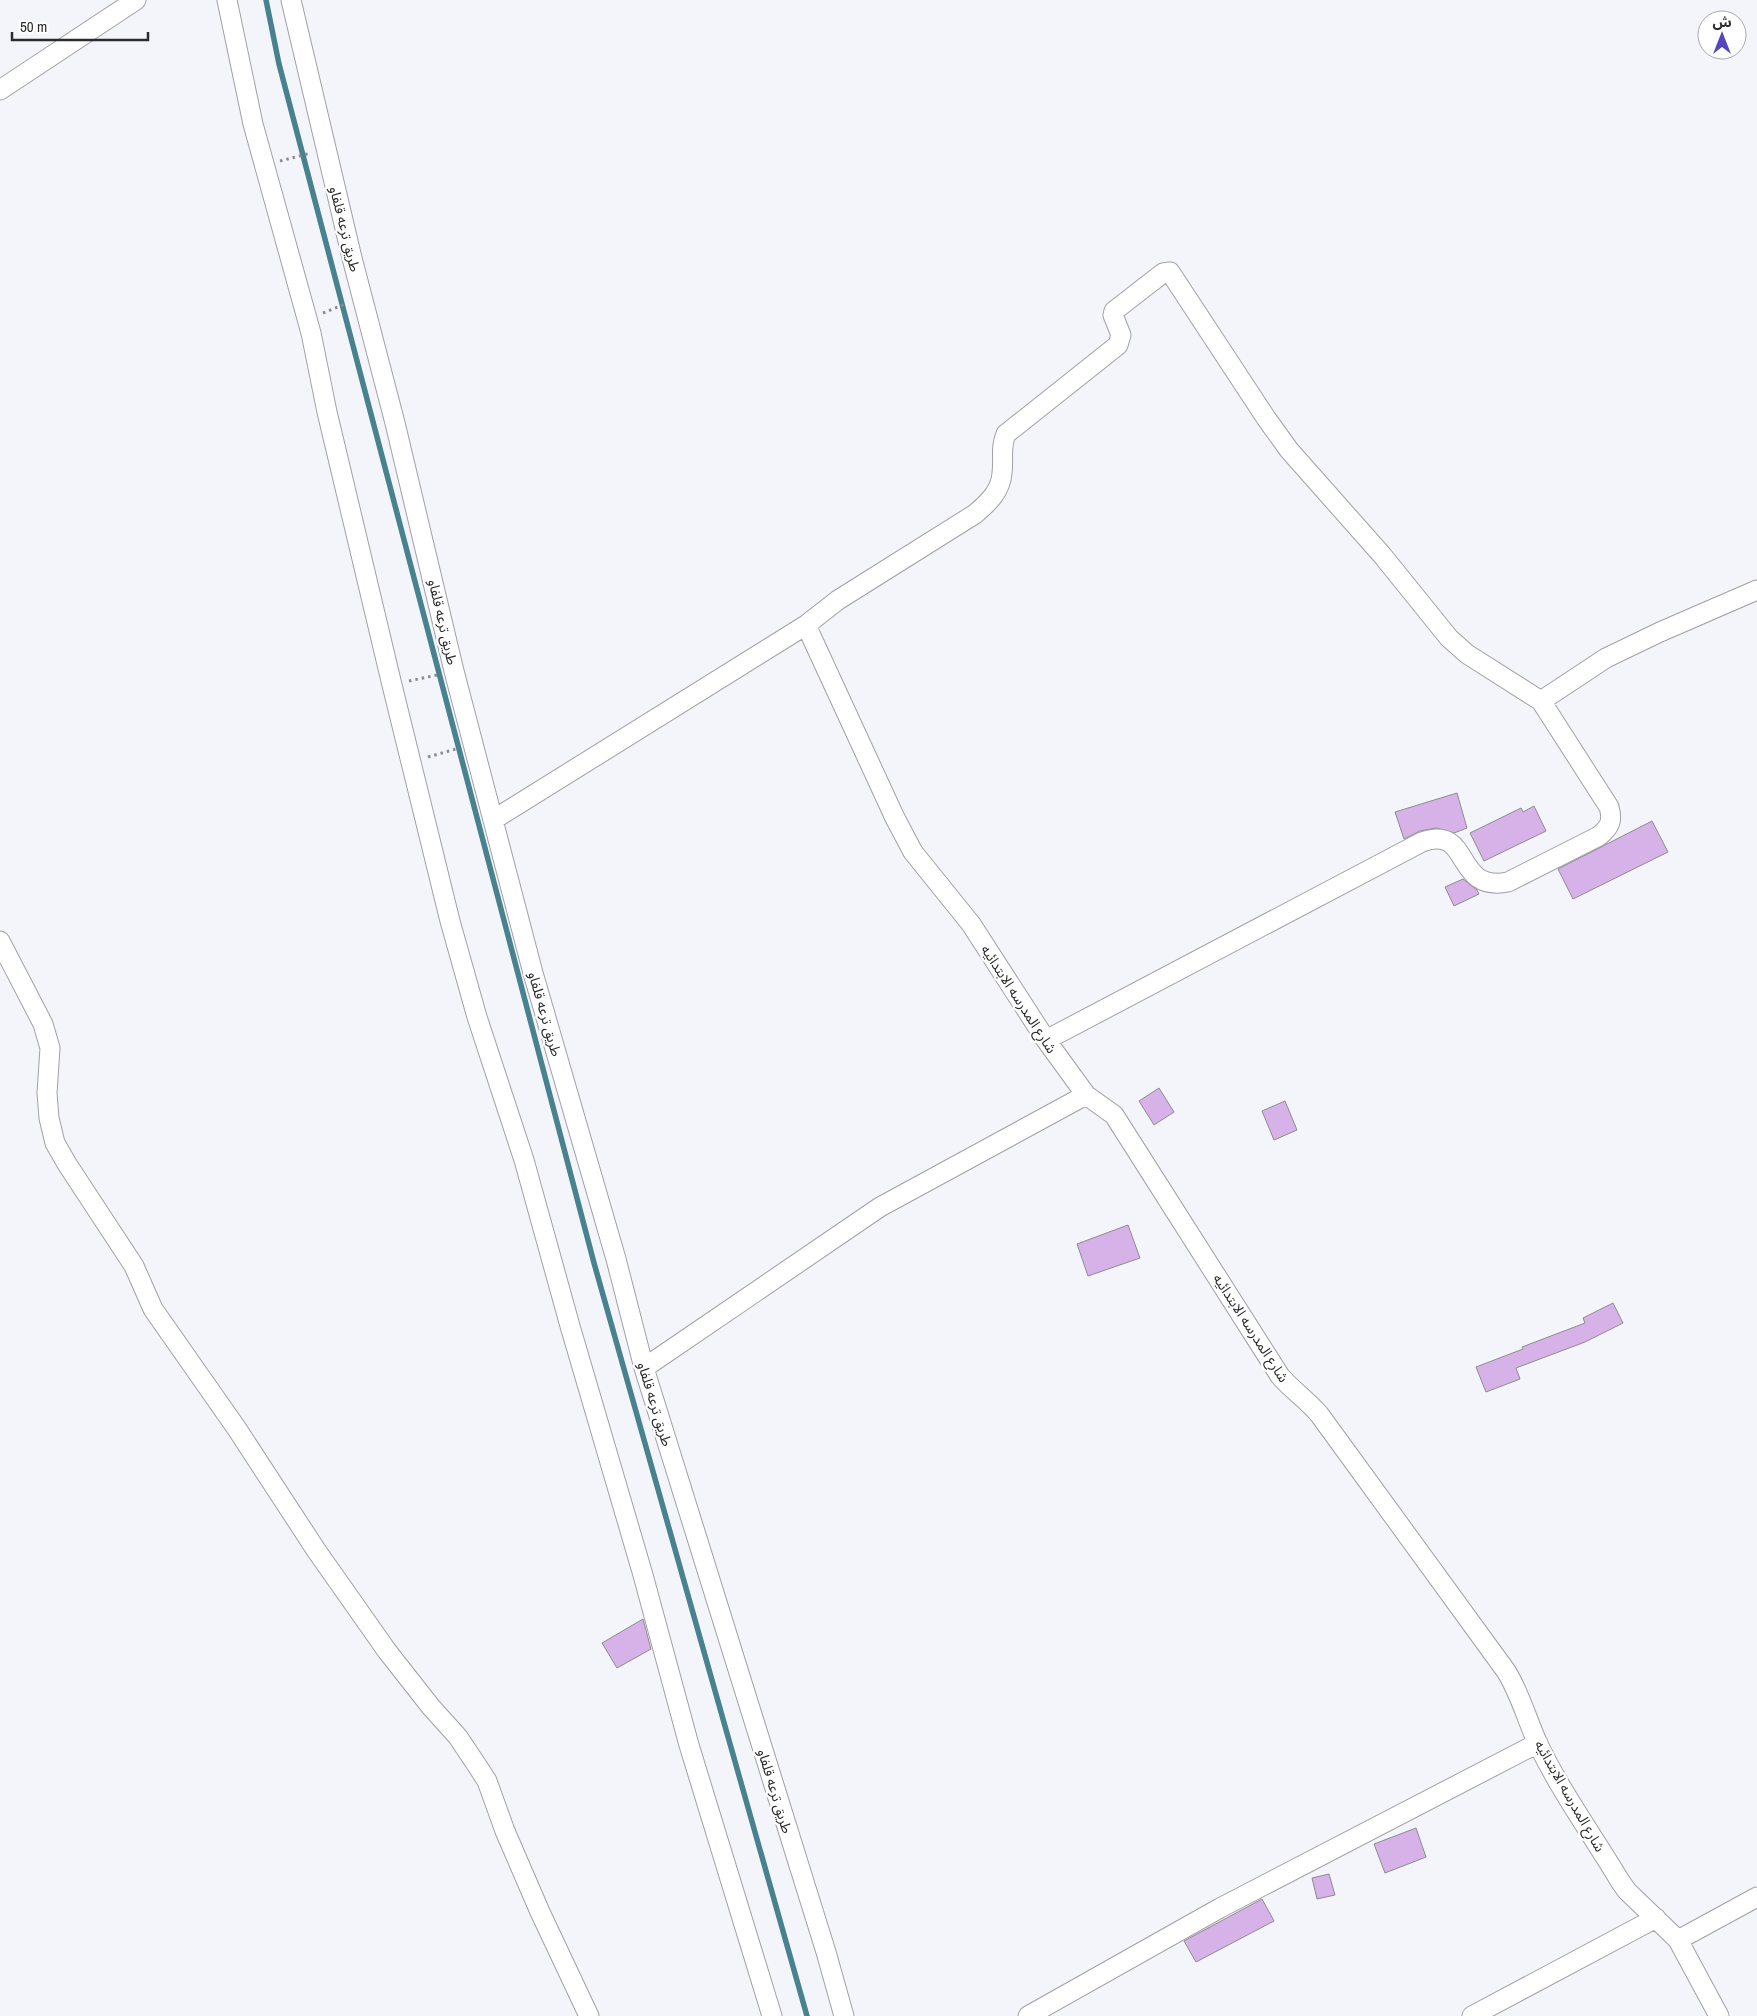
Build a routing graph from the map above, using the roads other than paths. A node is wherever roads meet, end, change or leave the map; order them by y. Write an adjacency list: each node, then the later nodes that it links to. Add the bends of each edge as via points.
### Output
1 (136, 0): 4 (street)
2 (227, 0): 18 (street, via 257,141 310,333 453,930 477,1017 524,1160 690,1745)
3 (291, 0): 8 (street, طريق ترعه قلفاو)
4 (0, 90)
5 (1757, 590): 7 (street, via 1606,658)
6 (806, 625): 7 (street, via 838,600 988,504 998,490 1002,473 1001,450 1006,434 1118,345 1121,335 1114,312 1166,272 1172,275 1289,450 1382,554 1449,638 1467,654); 8 (street); 10 (street, شارع المدرسه الابتدائيه, via 904,835 925,868 971,924)
7 (1541, 702): 10 (street, via 1608,807 1612,818 1608,829 1599,836 1508,882 1495,885 1481,881 1471,872 1447,841 1434,838 1422,842)
8 (493, 820): 12 (street, طريق ترعه قلفاو)
9 (0, 941): 17 (street, via 48,1039 48,1104 51,1130 61,1154 134,1266 153,1309 312,1544 387,1651 458,1737 478,1767)
10 (1046, 1040): 11 (street, شارع المدرسه الابتدائيه)
11 (1086, 1095): 12 (street, via 880,1207); 13 (street, شارع المدرسه الابتدائيه, via 1114,1115 1280,1376 1319,1414 1506,1671)
12 (644, 1368): 19 (street, طريق ترعه قلفاو)
13 (1538, 1743): 15 (street, شارع المدرسه الابتدائيه, via 1624,1886); 20 (street, via 1220,1908)
14 (1757, 1897): 16 (street)
15 (1656, 1918): 16 (street, شارع المدرسه الابتدائيه); 21 (street)
16 (1678, 1940): 22 (street, شارع المدرسه الابتدائيه)
17 (589, 2016)
18 (772, 2016)
19 (844, 2016)
20 (1028, 2016)
21 (1472, 2016)
22 (1719, 2016)

